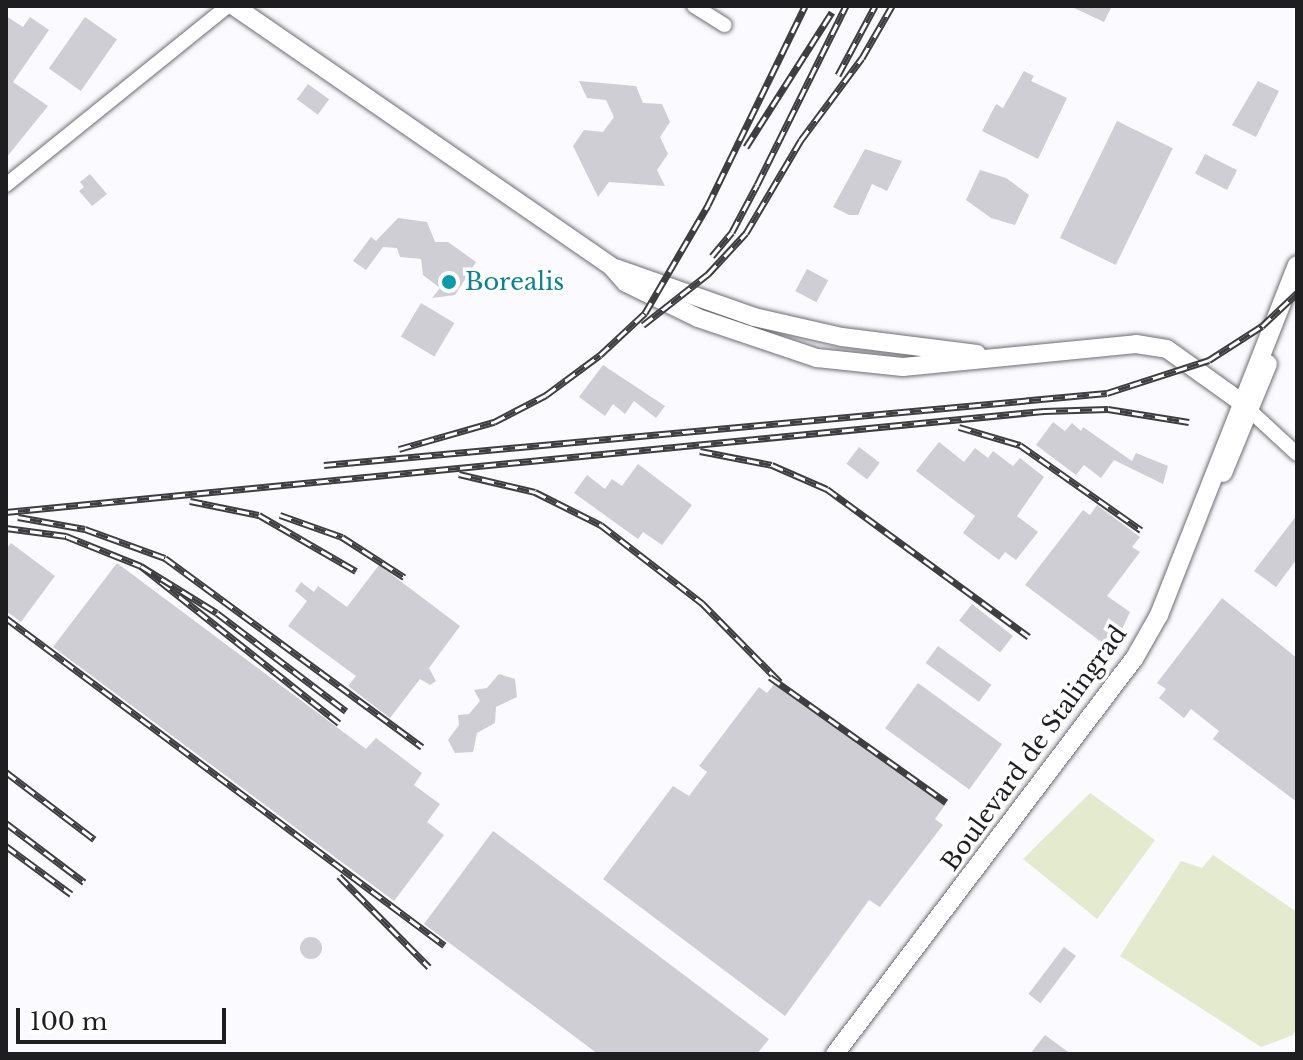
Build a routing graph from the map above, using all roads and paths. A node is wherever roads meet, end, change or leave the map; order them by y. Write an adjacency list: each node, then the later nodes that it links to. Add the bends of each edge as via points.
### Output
1 (231, 6): 4 (street); 6 (main road)
2 (694, 6): 3 (street)
3 (724, 25)
4 (6, 185)
5 (1297, 265): 10 (main road, Boulevard de Stalingrad)
6 (612, 267): 7 (main road); 8 (main road, via 626,283 654,299)
7 (754, 317): 8 (main road); 9 (main road, via 842,337)
8 (747, 337): 9 (main road, via 852,363 943,366)
9 (992, 356): 10 (main road, via 1136,344 1167,349)
10 (1242, 403): 11 (street); 12 (main road, Boulevard de Stalingrad, via 1159,615 1134,659)
11 (1297, 454)
12 (835, 1054)

